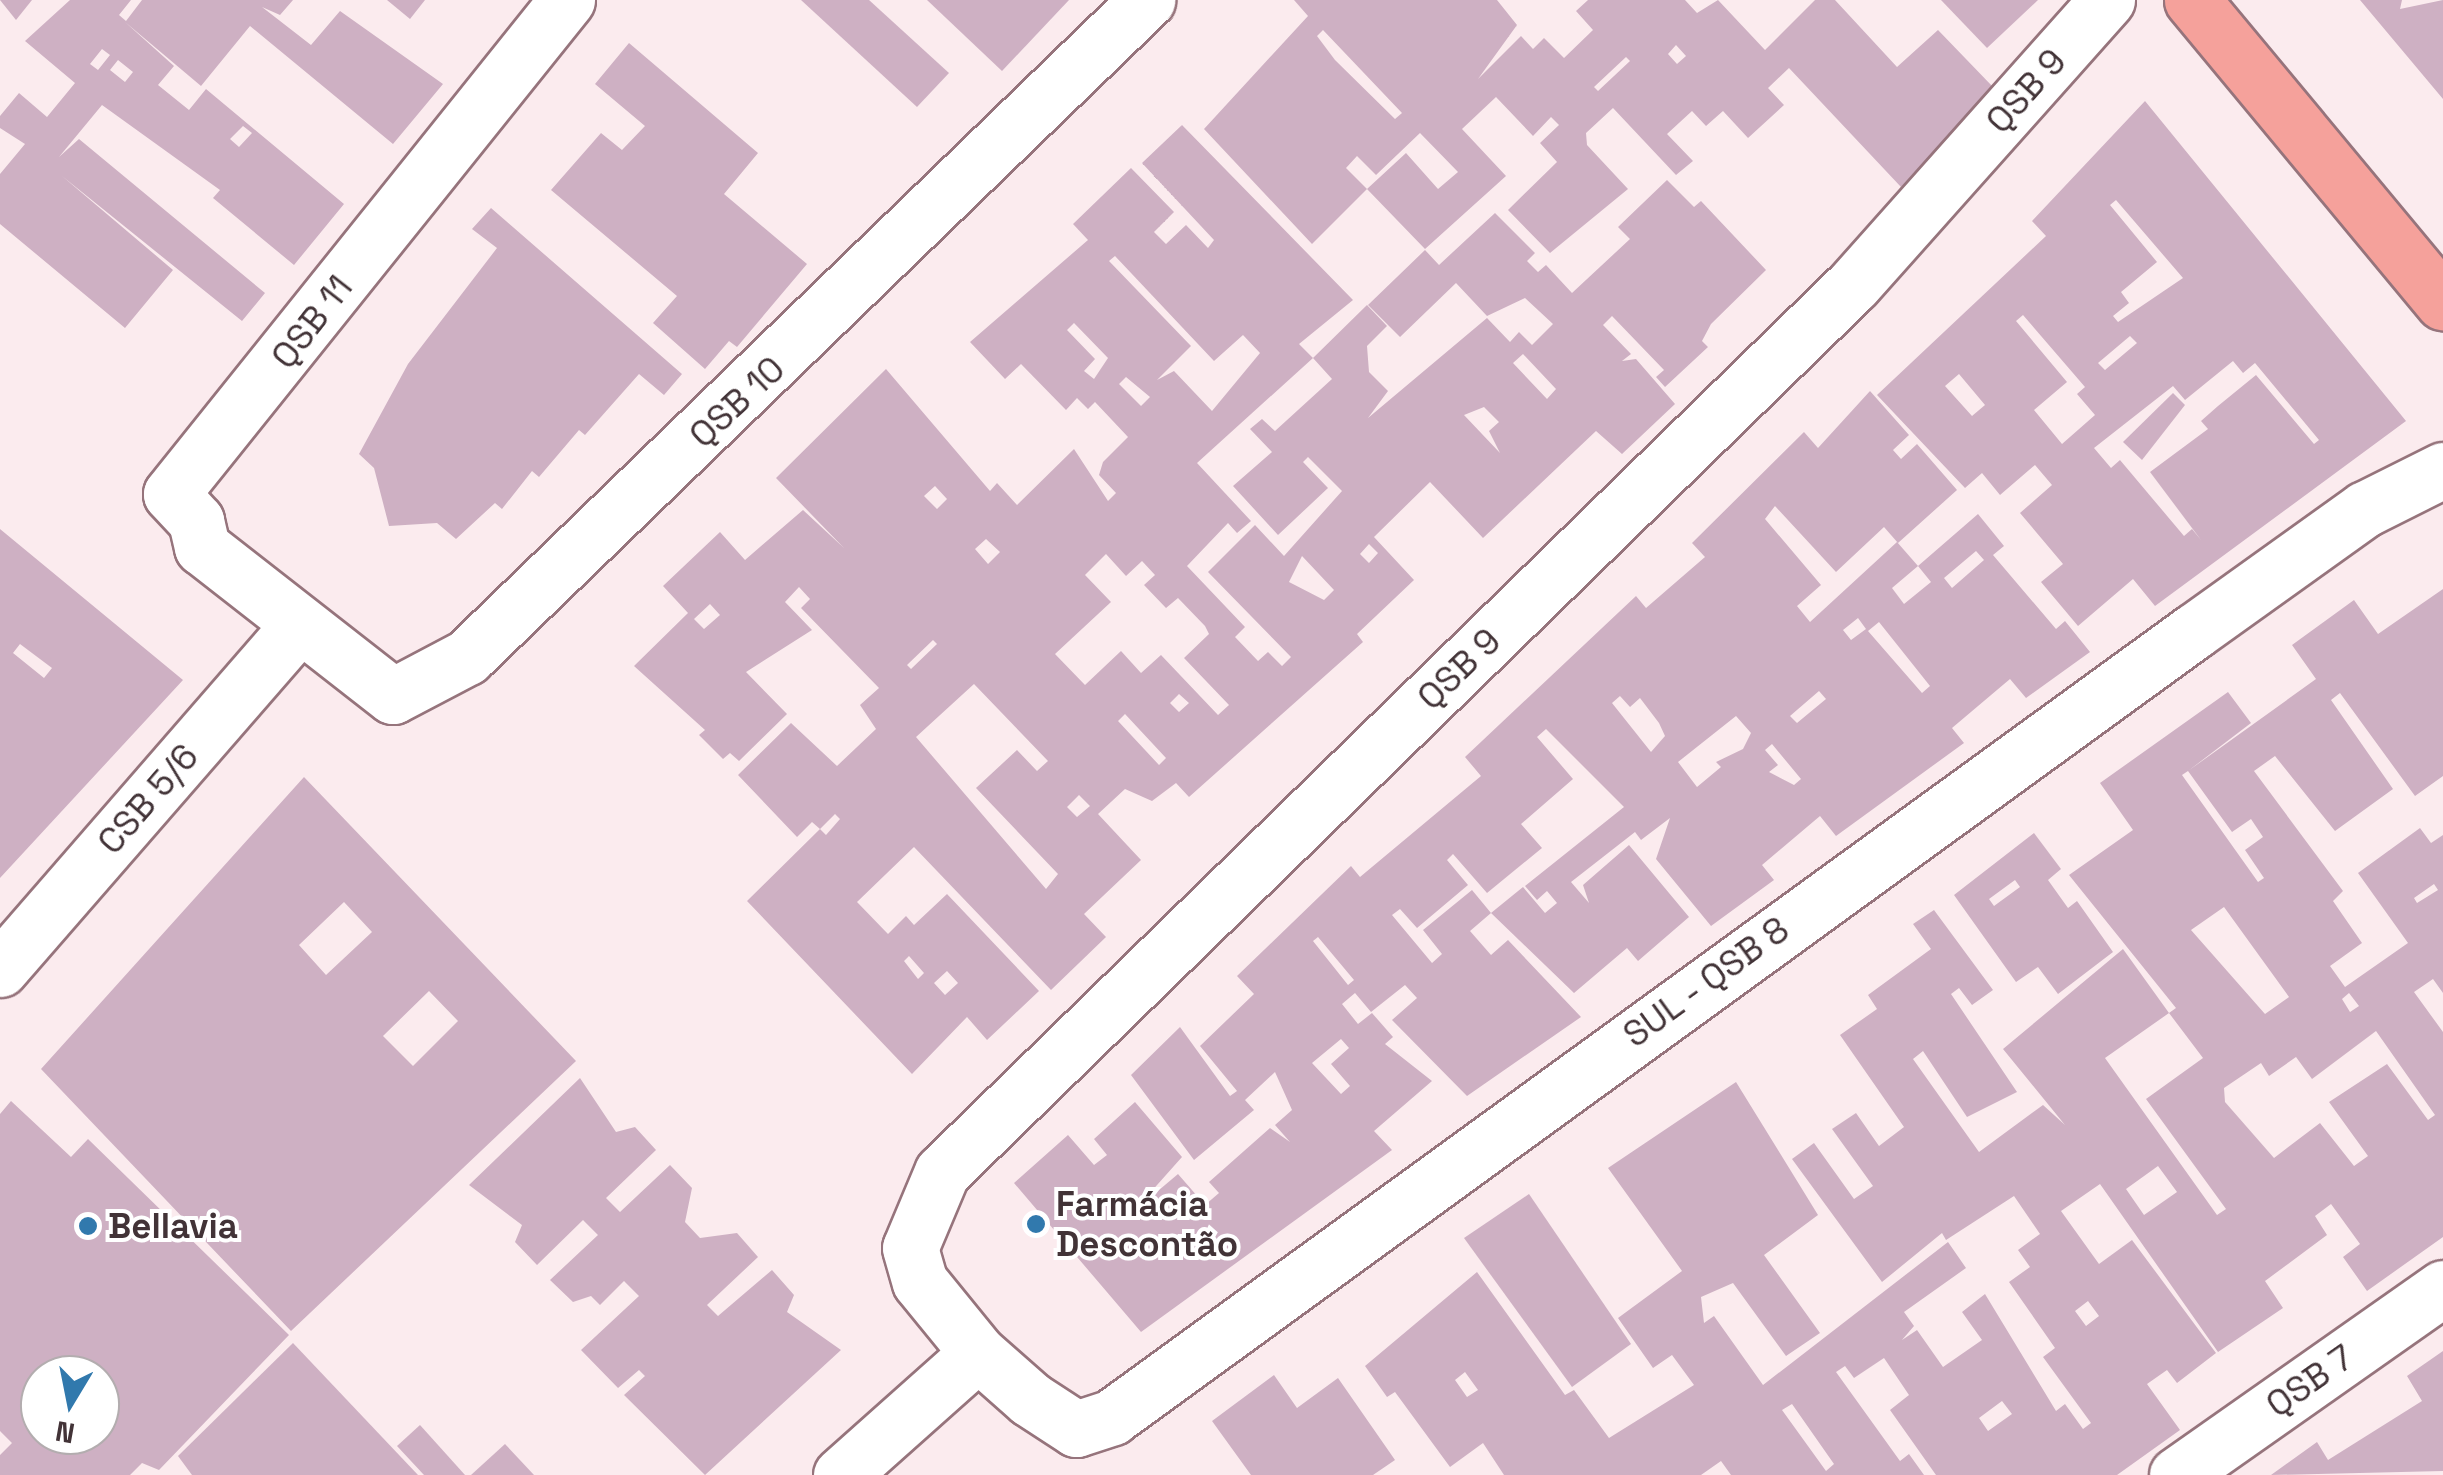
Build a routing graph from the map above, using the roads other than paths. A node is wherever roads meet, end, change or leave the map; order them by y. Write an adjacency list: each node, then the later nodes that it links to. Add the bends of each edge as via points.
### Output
1 (566, 0): 7 (street, QSB 11, via 171,494 196,520 202,547)
2 (1148, 0): 7 (street, QSB 10, via 467,657 393,696)
3 (2108, 0): 10 (street, QSB 9, via 1853,285 942,1172 910,1248 920,1282)
4 (2192, 0): 5 (main road)
5 (2443, 302)
6 (2443, 470): 10 (street, SUL - QSB 8, via 2365,510 2256,587 1112,1418 1076,1428)
7 (296, 628): 8 (street, CSB 5/6)
8 (0, 969)
9 (2443, 1288): 12 (street, QSB 7)
10 (978, 1353): 11 (street)
11 (840, 1475)
12 (2177, 1475)

